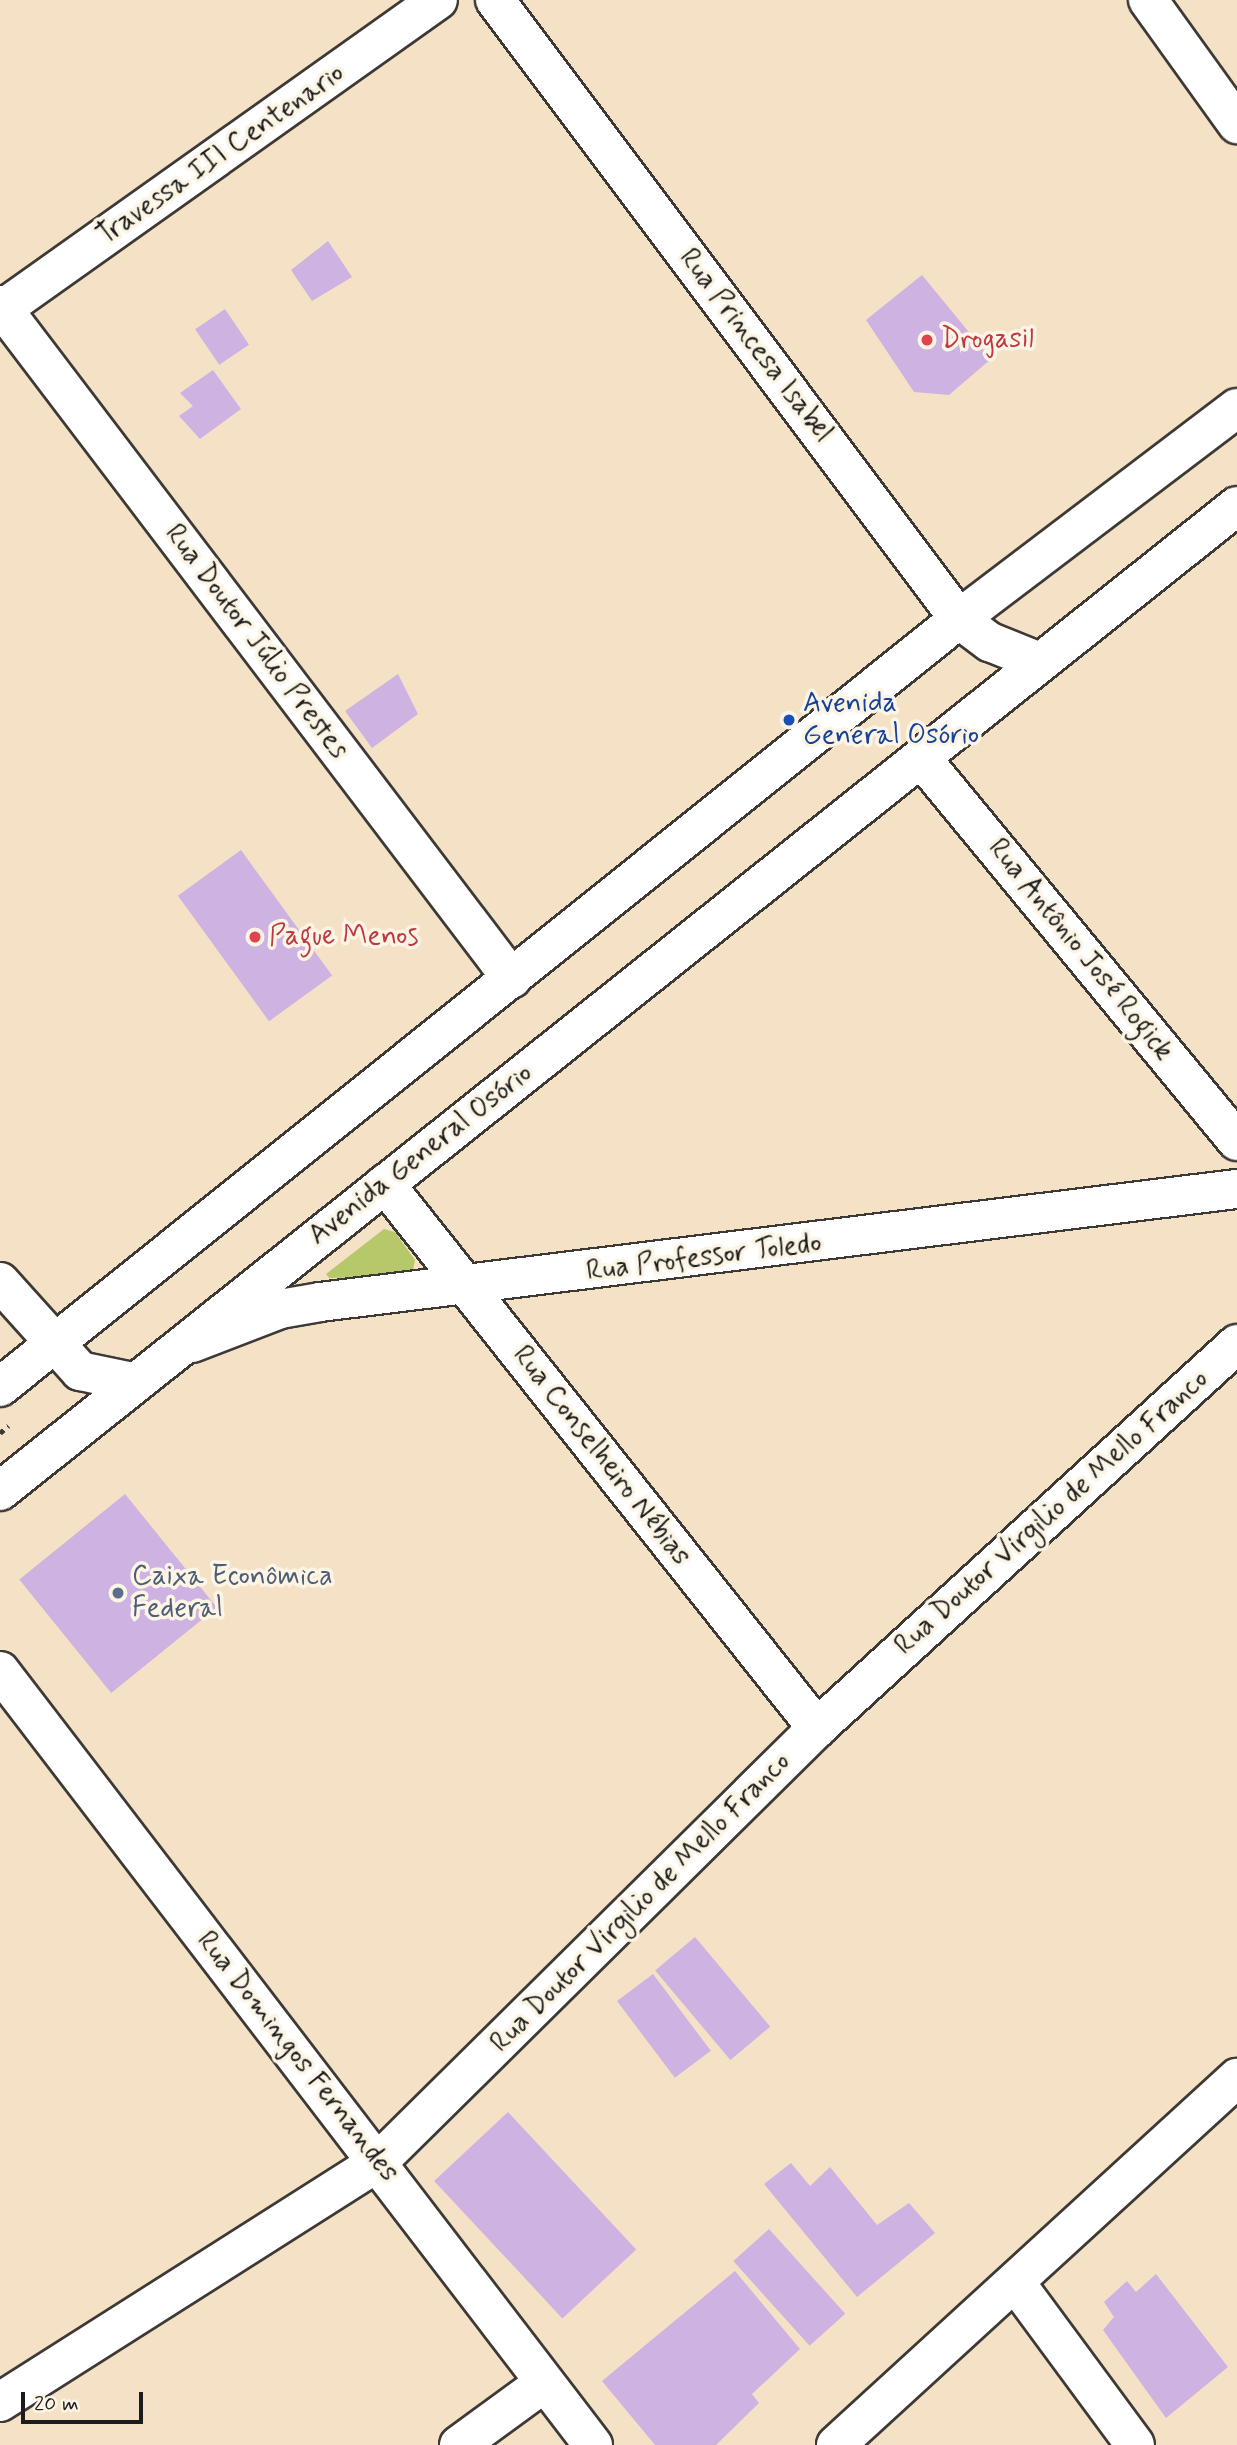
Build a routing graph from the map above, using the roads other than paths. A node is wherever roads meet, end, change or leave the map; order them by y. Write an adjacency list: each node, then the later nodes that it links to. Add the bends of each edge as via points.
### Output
1 (438, 0): 5 (street, Travessa III Centenario)
2 (495, 0): 8 (street, Rua Princesa Isabel)
3 (1148, 0): 4 (street)
4 (1237, 124)
5 (1, 309): 11 (street, Rua Doutor Júlio Prestes)
6 (1237, 408): 8 (street)
7 (1237, 506): 9 (street, Avenida General Osório)
8 (959, 619): 9 (street, Rua Princesa Isabel, via 990,642); 11 (street)
9 (1040, 662): 10 (street, Avenida General Osório)
10 (922, 759): 12 (street, Rua Antônio José Rogick); 13 (street, Avenida General Osório)
11 (512, 979): 18 (street)
12 (1237, 1141)
13 (385, 1184): 16 (street, Rua Conselheiro Nébias); 19 (street, Avenida General Osório)
14 (1237, 1189): 16 (street, Rua Professor Toledo)
15 (0, 1282): 18 (street)
16 (467, 1288): 19 (street, Rua Professor Toledo, via 280,1309); 24 (street, Rua Conselheiro Nébias)
17 (1237, 1344): 24 (street, Rua Doutor Virgilio de Mello Franco)
18 (53, 1345): 20 (street, via 94,1377); 21 (street)
19 (177, 1349): 20 (street, Avenida General Osório)
20 (132, 1382): 22 (street, Avenida General Osório)
21 (0, 1387)
22 (0, 1491)
23 (0, 1671): 26 (street, Rua Domingos Fernandes)
24 (817, 1728): 26 (street, Rua Doutor Virgilio de Mello Franco)
25 (1237, 2078): 27 (street)
26 (378, 2162): 28 (street, Rua Domingos Fernandes); 29 (street, Rua Doutor Virgilio de Mello Franco)
27 (1015, 2282): 32 (street); 33 (street)
28 (544, 2383): 30 (street); 31 (street, Rua Domingos Fernandes)
29 (0, 2402)
30 (459, 2445)
31 (593, 2445)
32 (836, 2445)
33 (1135, 2445)

